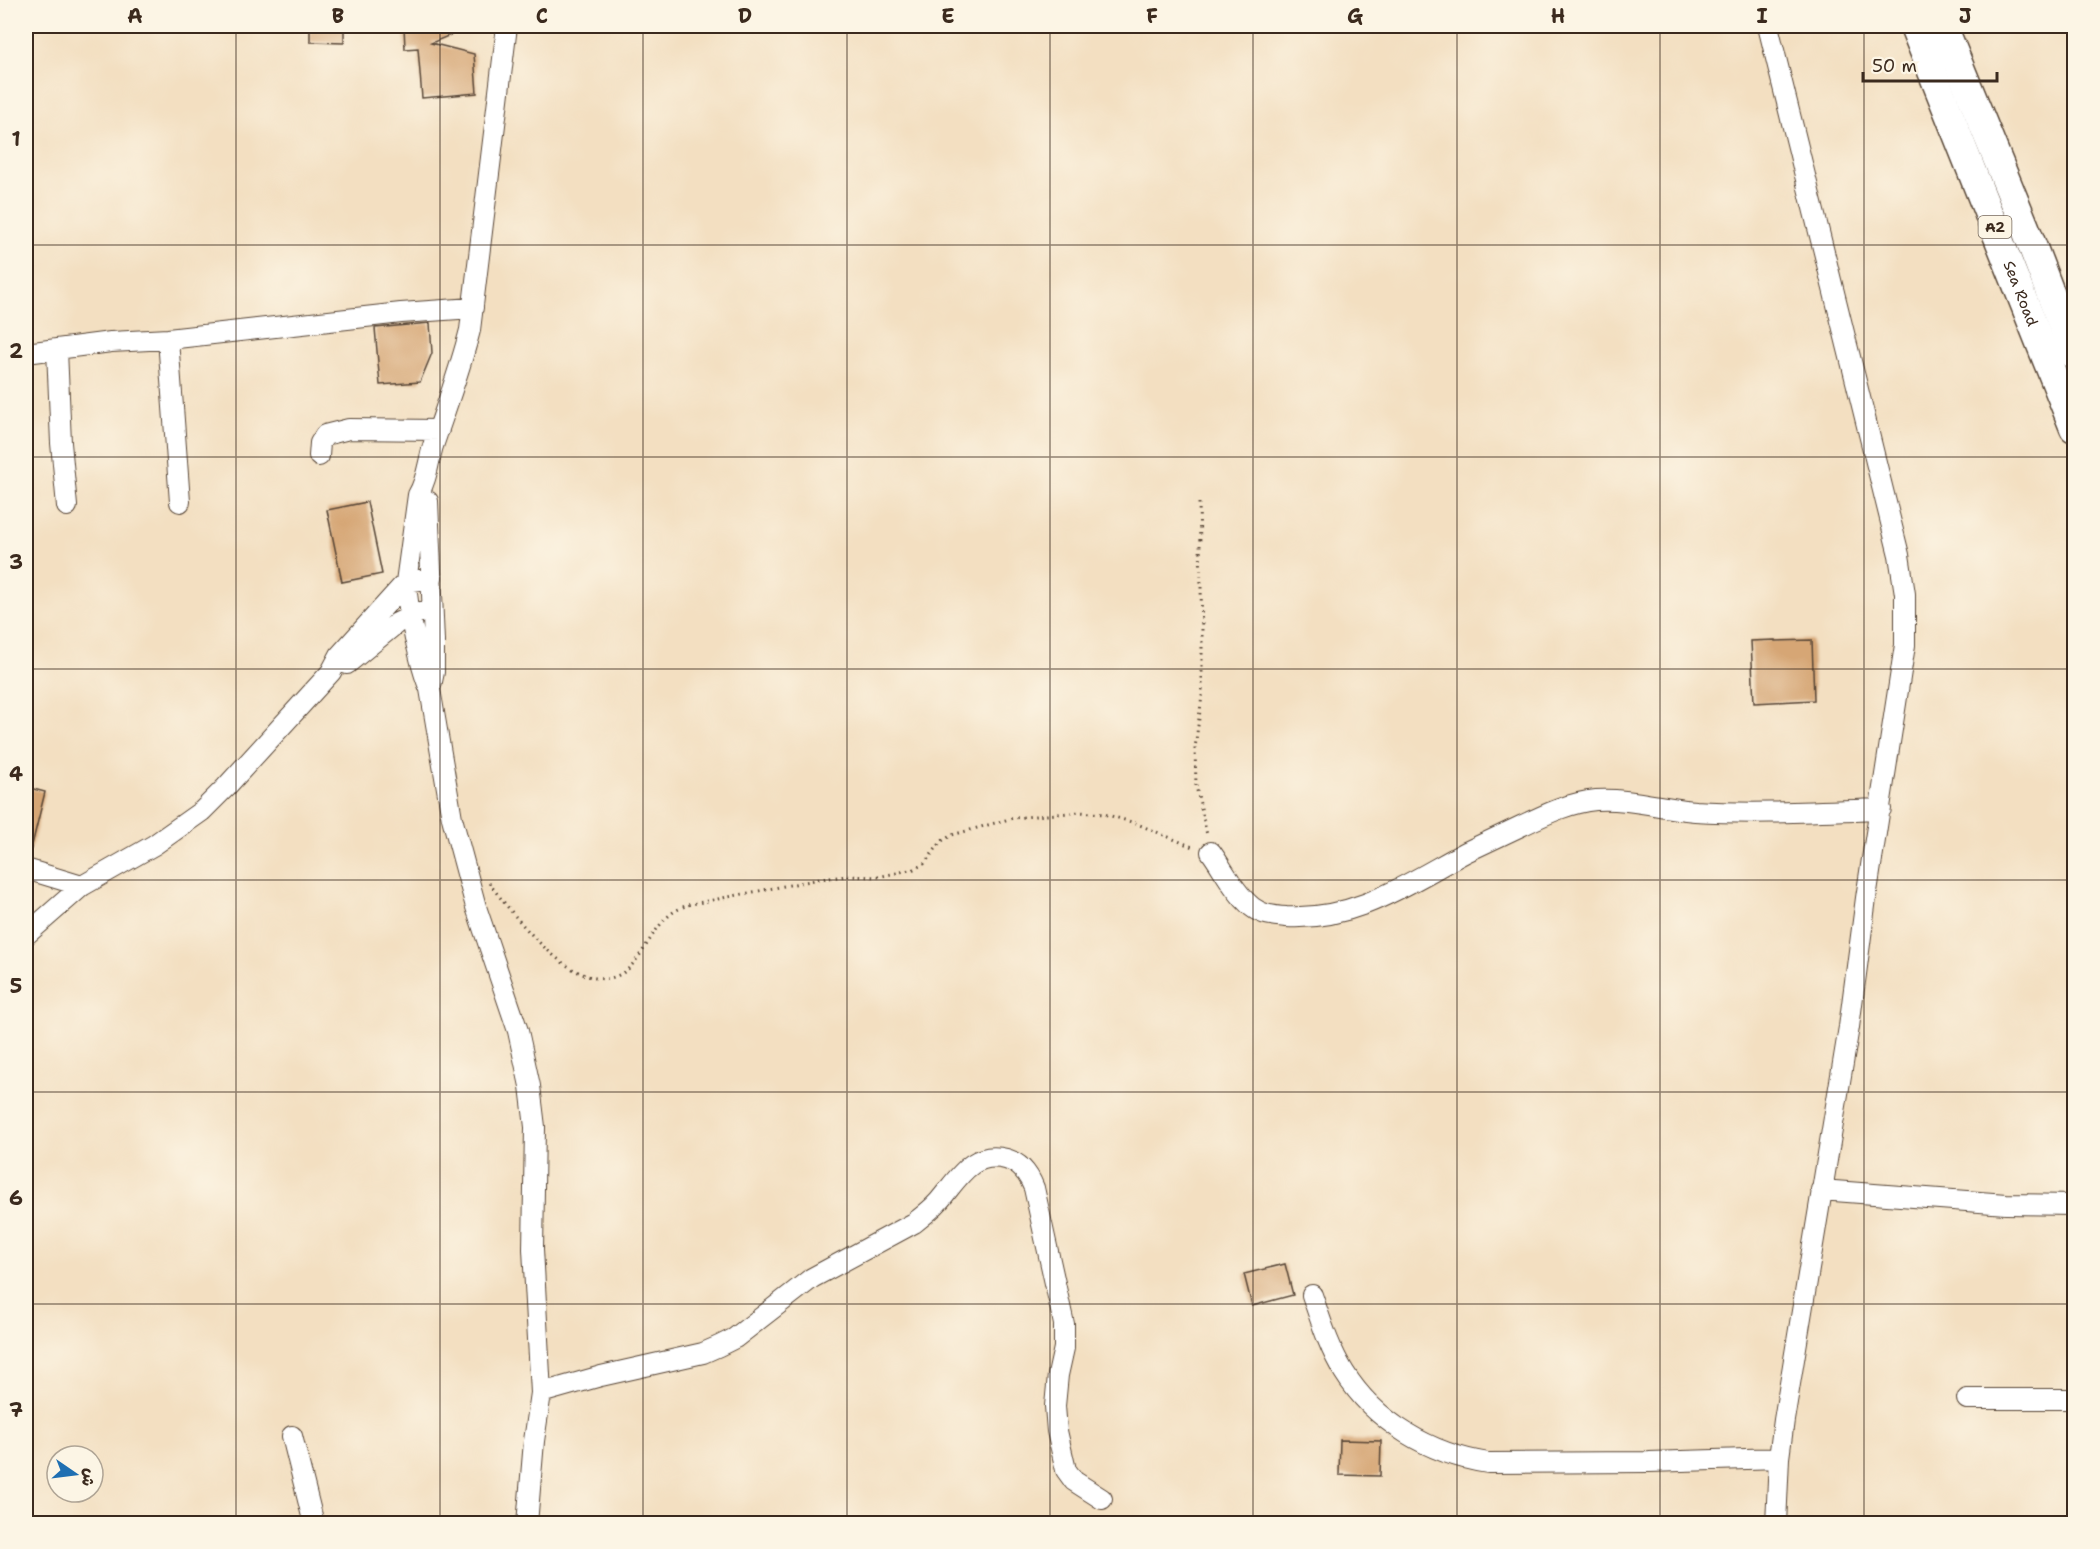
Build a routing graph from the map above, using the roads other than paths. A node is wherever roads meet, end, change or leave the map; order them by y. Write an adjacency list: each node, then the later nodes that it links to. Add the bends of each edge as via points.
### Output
1 (507, 26): 5 (street)
2 (1768, 26): 22 (street, via 1887,500 1904,585 1905,645)
3 (1914, 26): 10 (highway, Sea Road / A2)
4 (1943, 26): 9 (highway, Sea Road / A2)
5 (473, 308): 6 (street); 11 (street, via 463,361)
6 (168, 339): 7 (street); 14 (street)
7 (57, 350): 8 (street); 15 (street)
8 (26, 353)
9 (2074, 355)
10 (2074, 428)
11 (439, 430): 12 (street, via 335,431 325,435); 13 (street)
12 (319, 456)
13 (424, 485): 16 (street, via 429,495); 17 (street, via 418,495)
14 (180, 502)
15 (67, 506)
16 (432, 578): 17 (street); 18 (street)
17 (406, 582): 19 (street); 20 (street, via 340,655)
18 (433, 607): 19 (street); 21 (street, via 434,672)
19 (409, 616): 20 (street); 21 (street)
20 (331, 672): 25 (street, via 202,811 154,845)
21 (430, 689): 30 (street, via 452,818 476,907 518,1031 530,1086 535,1127 533,1249)
22 (1881, 809): 23 (street, via 1746,813 1596,800 1536,819 1362,907 1301,918 1266,915 1252,908); 27 (street)
23 (1211, 852)
24 (26, 869): 25 (street)
25 (82, 886): 26 (street)
26 (26, 935)
27 (1821, 1190): 28 (street, via 2006,1204); 34 (street)
28 (2074, 1205)
29 (1312, 1295): 34 (street, via 1342,1370 1357,1391 1394,1426 1447,1453 1488,1463)
30 (541, 1393): 35 (street, via 703,1353 735,1338 812,1278 914,1223 970,1165 983,1158 997,1157 1022,1168 1034,1188 1065,1334 1055,1406 1059,1442 1066,1470 1074,1481); 37 (street)
31 (1967, 1399): 32 (street)
32 (2074, 1399)
33 (292, 1436): 36 (street)
34 (1779, 1458): 38 (street)
35 (1102, 1499)
36 (314, 1524)
37 (527, 1524)
38 (1776, 1524)

